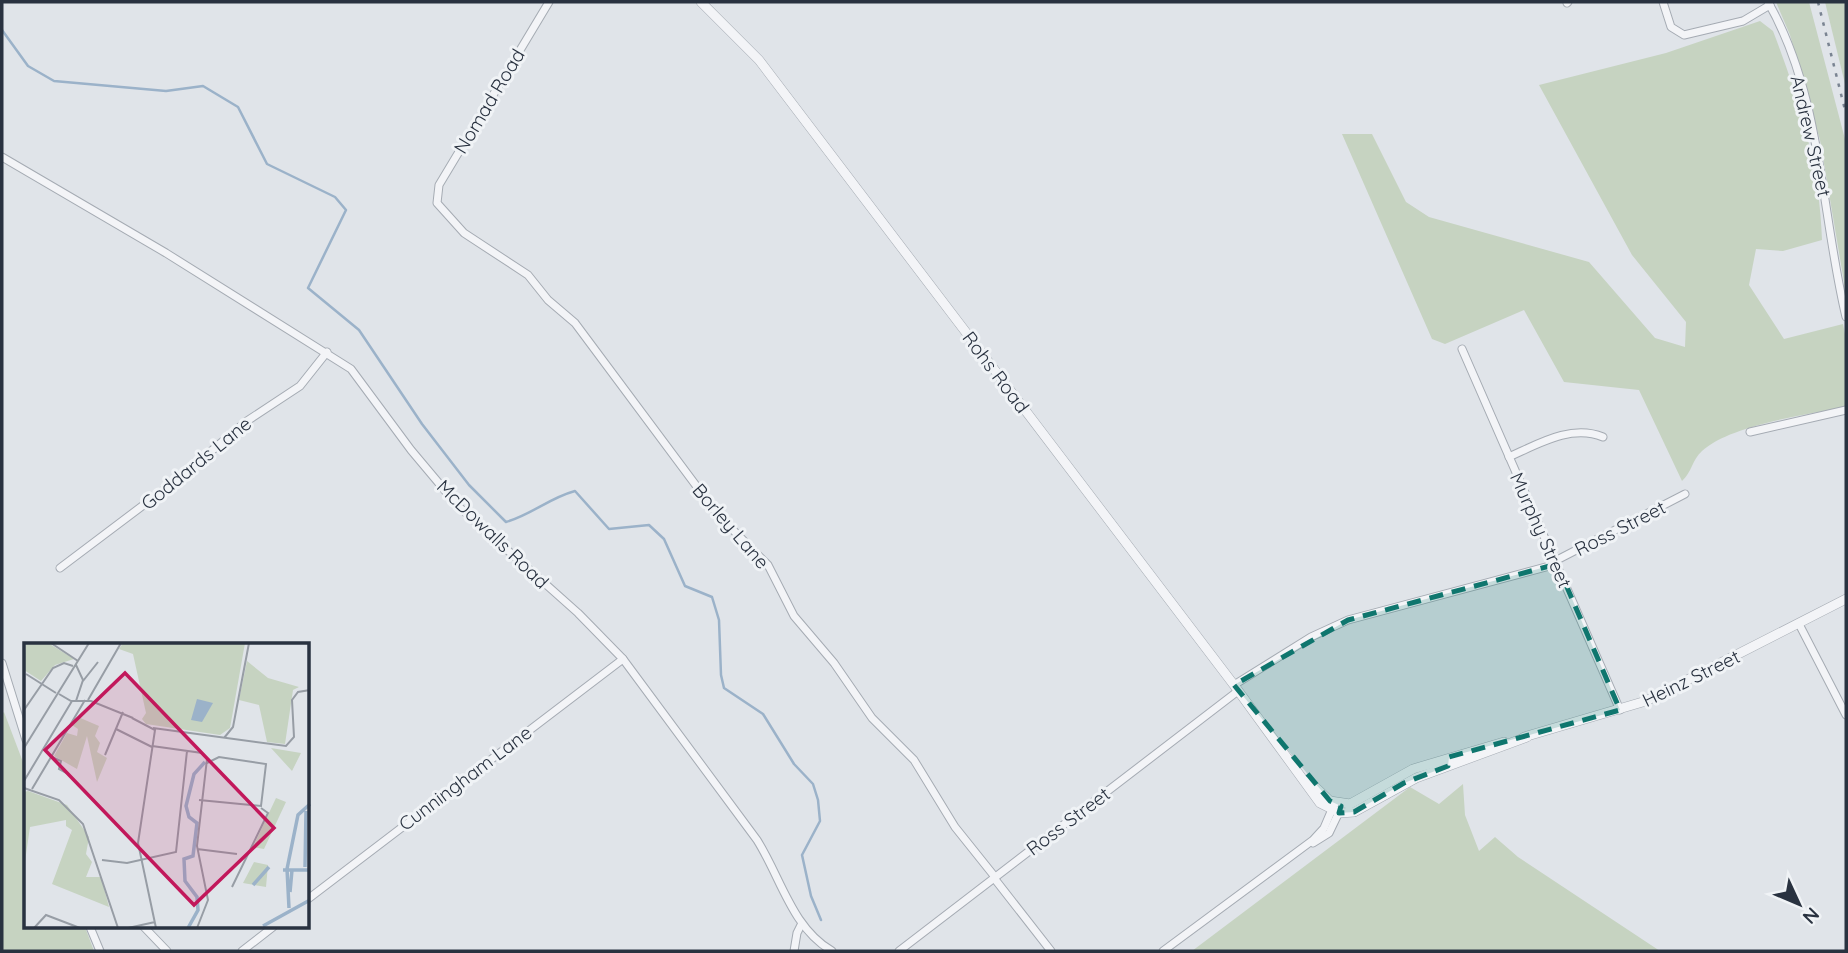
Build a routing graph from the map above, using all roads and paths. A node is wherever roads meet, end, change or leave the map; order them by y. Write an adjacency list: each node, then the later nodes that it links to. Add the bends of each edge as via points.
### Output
1 (549, 2): 6 (street, Nomad Road, via 439,185)
2 (701, 2): 21 (street, Rohs Road, via 759,60)
3 (1663, 2): 4 (street, via 1671,27 1684,35 1742,21)
4 (1769, 4): 7 (street, Andrew Street, via 1788,40 1819,157)
5 (2, 157): 9 (street, McDowalls Road)
6 (437, 203): 26 (street, Borley Lane, via 464,233 528,275 575,323 696,487 768,565 794,616 873,718 914,761 955,827)
7 (1846, 317)
8 (1462, 349): 13 (street, Murphy Street)
9 (327, 352): 16 (street, Goddards Lane, via 300,386 247,421); 19 (street, McDowalls Road, via 358,377 458,506)
10 (1846, 410): 11 (street)
11 (1750, 432)
12 (1603, 437): 13 (street, via 1563,435)
13 (1509, 457): 15 (street, Murphy Street)
14 (1685, 494): 15 (street, Ross Street)
15 (1556, 563): 21 (street, Ross Street, via 1348,620 1311,637); 22 (street, Murphy Street)
16 (60, 568)
17 (1846, 599): 18 (street, Heinz Street)
18 (1799, 624): 22 (street, Heinz Street); 23 (street)
19 (623, 659): 27 (street, Cunningham Lane); 28 (street, McDowalls Road, via 757,840)
20 (2, 663): 24 (street)
21 (1236, 688): 25 (street, Rohs Road, via 1315,799); 26 (street, Ross Street)
22 (1620, 710): 25 (street, Heinz Street, via 1449,762 1361,809)
23 (1846, 715)
24 (24, 734)
25 (1337, 808): 39 (street, via 1303,848)
26 (994, 877): 37 (street, Ross Street); 38 (street, Borley Lane)
27 (310, 897)
28 (801, 925): 35 (street); 36 (street, McDowalls Road)
29 (90, 928): 32 (street)
30 (145, 928): 33 (street)
31 (271, 928): 34 (street)
32 (100, 951)
33 (167, 951)
34 (242, 951)
35 (794, 951)
36 (832, 951)
37 (900, 951)
38 (1051, 951)
39 (1163, 951)

